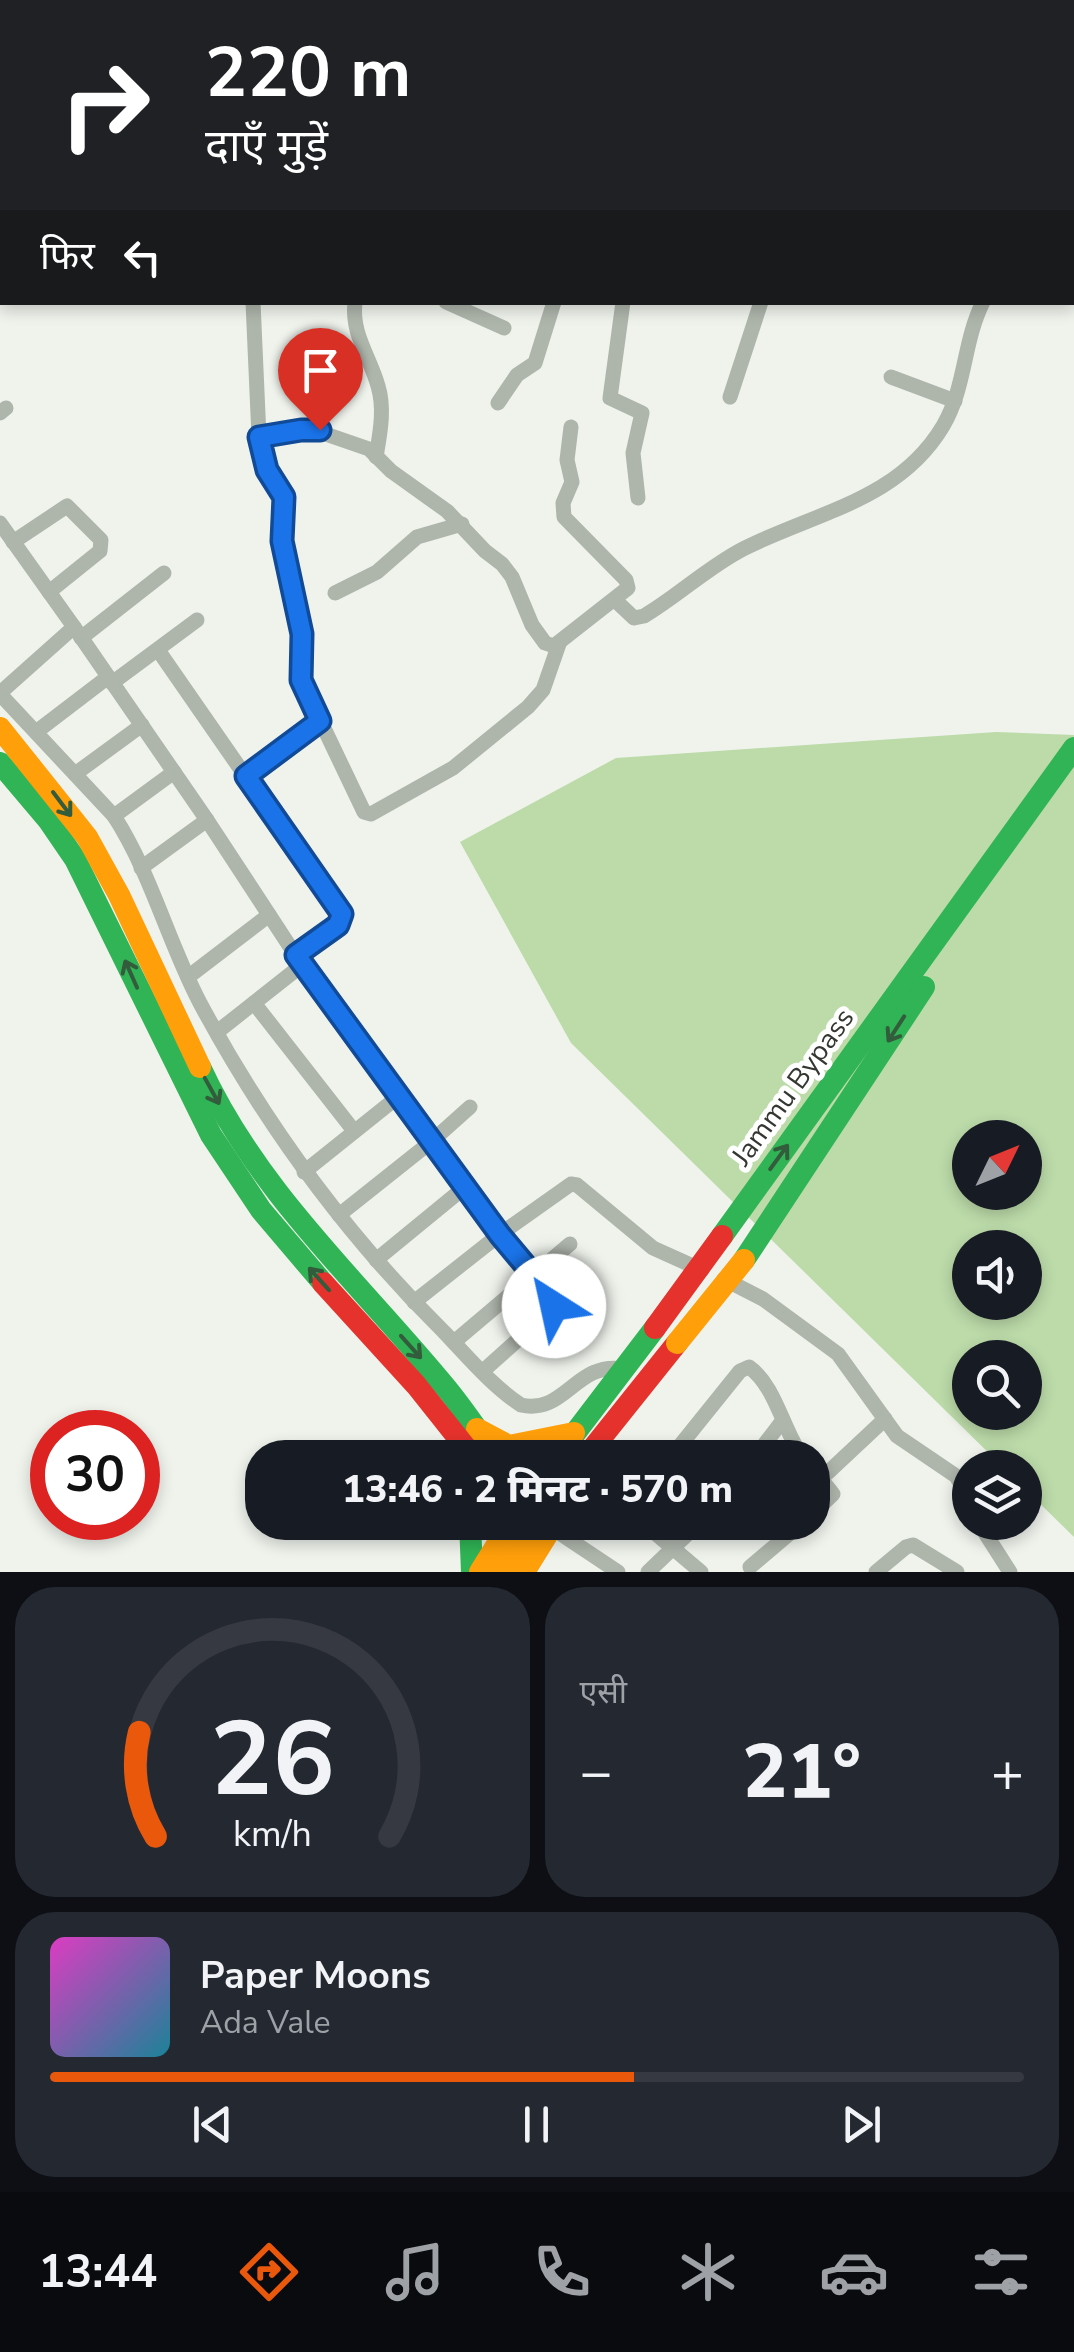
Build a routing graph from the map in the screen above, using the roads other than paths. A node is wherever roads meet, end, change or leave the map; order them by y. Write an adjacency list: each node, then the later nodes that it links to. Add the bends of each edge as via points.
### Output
1 (253, 305): 14 (street)
2 (354, 305): 15 (street, via 382,409)
3 (453, 305): 8 (street)
4 (553, 305): 12 (street, via 535,363 517,375)
5 (622, 305): 16 (street, via 610,398 642,413 633,453)
6 (760, 305): 10 (street)
7 (982, 305): 11 (street)
8 (504, 328)
9 (891, 377): 11 (street)
10 (730, 397)
11 (955, 401): 23 (street, via 937,436 887,486 744,549 644,616 634,618)
12 (498, 403)
13 (572, 427): 23 (street, via 572,482 562,512 626,580 628,588)
14 (259, 437): 15 (street, via 312,429 362,444); 30 (street, via 267,470 284,497 282,541 302,634 301,680)
15 (376, 457): 18 (street)
16 (638, 498)
17 (0, 524): 19 (street)
18 (462, 524): 22 (street, via 417,538 377,572); 26 (street, via 509,571 538,634 550,646)
19 (13, 542): 21 (street); 21 (street, via 67,506 101,540 100,551)
20 (164, 573): 25 (street)
21 (49, 592): 25 (street)
22 (335, 593)
23 (616, 601): 26 (street)
24 (197, 620): 27 (street)
25 (77, 633): 28 (street); 29 (street)
26 (558, 644): 30 (street, via 544,690 528,707 453,768 371,814 361,807)
27 (158, 650): 28 (street); 38 (street)
28 (110, 680): 31 (street); 33 (street)
29 (0, 694): 33 (street)
30 (317, 723): 38 (street)
31 (142, 725): 36 (street); 37 (street)
32 (0, 728): 68 (main road, one-way to 68, via 87,837 205,1078 258,1168 430,1369)
33 (36, 732): 37 (street)
34 (1074, 748): 61 (main road, Jammu Bypass, one-way to 34, bridge)
35 (0, 763): 67 (main road, one-way to 35, via 310,1269 235,1174 176,1071 78,863)
36 (174, 772): 40 (street); 41 (street)
37 (75, 774): 40 (street)
38 (246, 776): 44 (street, via 342,914)
39 (1074, 778): 65 (main road, Jammu Bypass, one-way to 65, bridge, via 922,989 744,1260)
40 (114, 816): 42 (street)
41 (207, 820): 42 (street); 43 (street)
42 (141, 868): 45 (street)
43 (269, 915): 44 (street); 45 (street)
44 (299, 960): 46 (street); 48 (street)
45 (188, 977): 47 (street)
46 (254, 1003): 47 (street); 50 (street)
47 (217, 1032): 52 (street)
48 (398, 1096): 50 (street); 51 (street)
49 (470, 1107): 51 (street)
50 (354, 1132): 52 (street)
51 (432, 1142): 53 (street); 54 (street)
52 (304, 1172): 54 (street)
53 (465, 1187): 55 (street); 57 (street)
54 (338, 1215): 57 (street)
55 (500, 1235): 58 (street); 59 (street); 63 (street, via 577,1185 653,1248 740,1286 824,1341)
56 (570, 1244): 58 (street)
57 (376, 1260): 59 (street)
58 (533, 1274): 60 (street); 62 (street, via 554,1306)
59 (414, 1302): 60 (street)
60 (454, 1342): 62 (street)
61 (623, 1369): 62 (street, via 602,1367 532,1408); 66 (main road, Jammu Bypass)
62 (483, 1371)
63 (885, 1419): 76 (street); 77 (street, via 909,1447)
64 (782, 1420): 73 (street, via 756,1373 744,1367); 74 (street); 75 (street)
65 (611, 1423): 71 (main road, Jammu Bypass); 72 (main road)
66 (574, 1433): 69 (main road); 70 (main road, Jammu Bypass)
67 (465, 1440)
68 (467, 1440)
69 (538, 1440)
70 (569, 1440)
71 (598, 1440)
72 (603, 1440)
73 (685, 1440)
74 (767, 1440)
75 (793, 1440)
76 (830, 1463)
77 (952, 1474)
78 (471, 1540): 89 (main road)
79 (517, 1540): 90 (main road)
80 (525, 1540): 91 (main road)
81 (531, 1540): 92 (main road)
82 (561, 1540): 93 (street)
83 (663, 1540): 87 (street)
84 (683, 1540): 87 (street)
85 (782, 1540): 88 (street)
86 (990, 1540): 98 (street)
87 (674, 1550): 94 (street); 95 (street)
88 (750, 1567)
89 (472, 1572)
90 (480, 1572)
91 (503, 1572)
92 (524, 1572)
93 (618, 1572)
94 (648, 1572)
95 (702, 1572)
96 (876, 1572): 97 (street, via 910,1545)
97 (958, 1572)
98 (1010, 1572)

